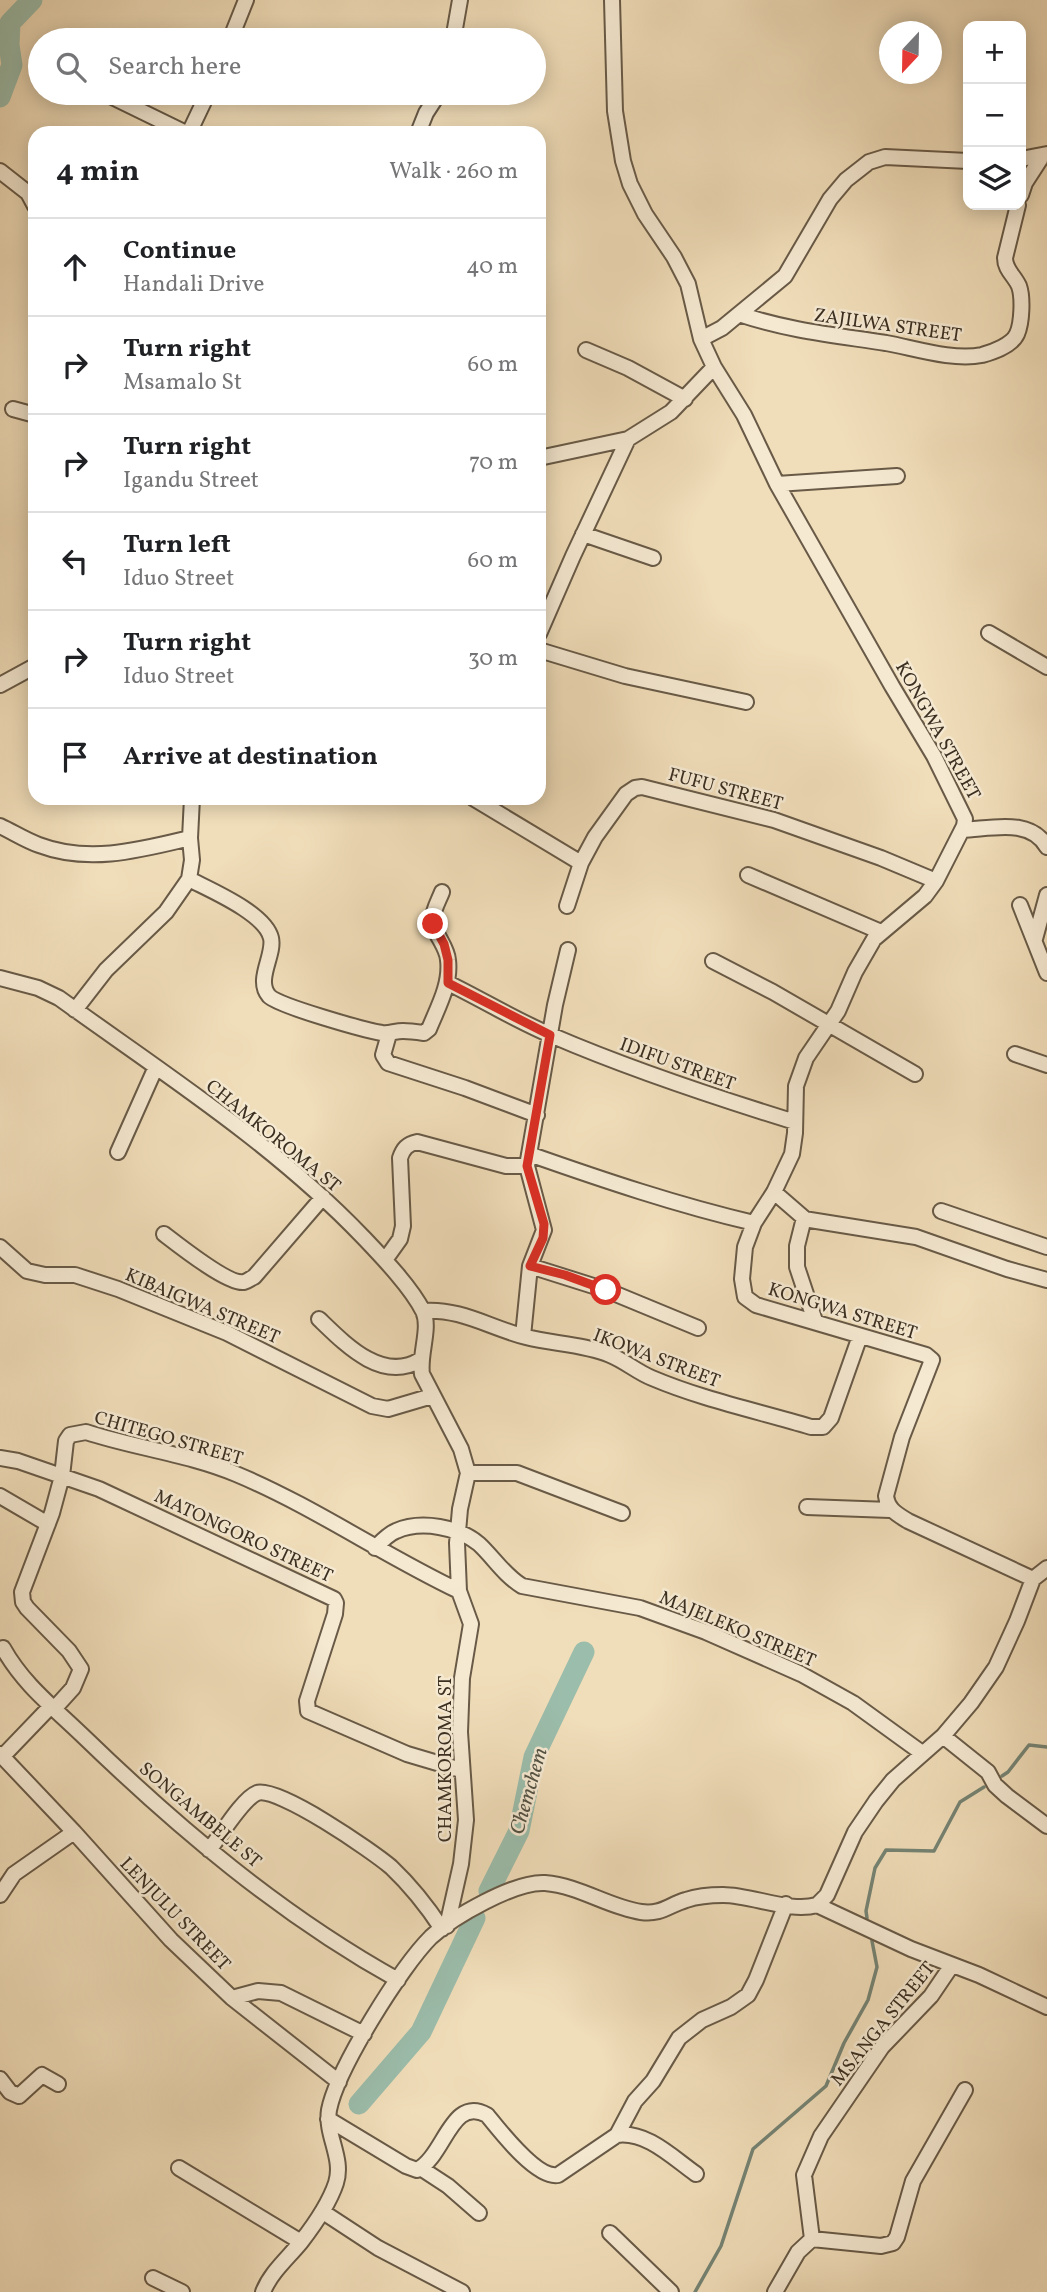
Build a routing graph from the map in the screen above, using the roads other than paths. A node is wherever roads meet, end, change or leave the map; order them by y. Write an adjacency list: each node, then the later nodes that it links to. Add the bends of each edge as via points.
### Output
1 (246, 0): 4 (street)
2 (460, 0): 5 (street)
3 (612, 0): 20 (street, KONGWA STREET, via 615,111 622,161 637,200 688,284)
4 (235, 28)
5 (455, 28)
6 (129, 105): 9 (street)
7 (202, 105): 10 (street)
8 (431, 105): 11 (street)
9 (173, 126)
10 (192, 126)
11 (421, 126)
12 (1045, 155): 13 (street); 16 (street)
13 (1026, 158)
14 (963, 161): 19 (street, via 885,157 869,162 830,199 785,276)
15 (0, 171): 17 (street)
16 (1026, 182)
17 (28, 193)
18 (1017, 210): 19 (street, ZAJILWA STREET, via 1005,266 1020,293 1019,327 1012,342 981,355 826,336)
19 (739, 314): 20 (street)
20 (701, 339): 22 (street, KONGWA STREET)
21 (586, 350): 23 (street)
22 (714, 368): 23 (street); 29 (street, KONGWA STREET, via 744,415)
23 (685, 399): 26 (street)
24 (13, 409): 25 (street)
25 (28, 413)
26 (628, 439): 27 (street); 30 (street)
27 (546, 457)
28 (897, 476): 29 (street)
29 (777, 484): 42 (street, KONGWA STREET, via 934,756 964,813)
30 (583, 534): 31 (street); 32 (street)
31 (653, 558)
32 (546, 618)
33 (989, 633): 35 (street)
34 (546, 652): 38 (street, via 625,676)
35 (1047, 667)
36 (28, 673): 37 (street)
37 (0, 685)
38 (746, 702)
39 (192, 805): 43 (street)
40 (485, 805): 45 (street)
41 (0, 825): 43 (street, via 39,846 86,854 133,852)
42 (962, 830): 44 (street, via 1019,828 1033,832); 48 (street, KONGWA STREET)
43 (190, 838): 47 (street)
44 (1047, 847)
45 (581, 863): 48 (street, FUFU STREET, via 626,794 642,787 774,820); 52 (street, FUFU STREET)
46 (748, 876): 54 (street)
47 (189, 879): 61 (street, via 166,912 106,970); 63 (street, via 251,914 267,929 271,946 265,986 271,997)
48 (936, 881): 54 (street, KONGWA STREET, via 915,906)
49 (442, 892): 60 (street, via 433,924 444,944)
50 (1047, 895): 53 (street)
51 (1020, 905): 55 (street)
52 (567, 906)
53 (1046, 910): 55 (street)
54 (881, 932): 62 (street, KONGWA STREET)
55 (1035, 940): 58 (street)
56 (568, 950): 64 (street)
57 (713, 961): 62 (street)
58 (1047, 973)
59 (0, 978): 61 (street, CHAMKOROMA ST, via 38,988)
60 (448, 983): 63 (street, via 429,1029); 64 (street, IDIFU STREET)
61 (75, 1010): 67 (street, CHAMKOROMA ST)
62 (828, 1025): 68 (street); 70 (street, KONGWA STREET, via 800,1071)
63 (389, 1034): 69 (street, via 383,1055 388,1063)
64 (550, 1035): 69 (street); 70 (street, IDIFU STREET)
65 (1015, 1054): 66 (street)
66 (1047, 1065)
67 (155, 1069): 71 (street); 74 (street, CHAMKOROMA ST, via 264,1147)
68 (915, 1074)
69 (537, 1115): 72 (street)
70 (795, 1122): 73 (street, KONGWA STREET, via 790,1161)
71 (118, 1152)
72 (528, 1160): 77 (street); 81 (street, via 506,1166 417,1142 410,1144 400,1158 403,1226); 82 (street, via 544,1224)
73 (774, 1192): 76 (street); 77 (street, KONGWA STREET)
74 (323, 1197): 78 (street, via 254,1277 244,1282 189,1254); 81 (street, CHAMKOROMA ST)
75 (941, 1211): 80 (street)
76 (804, 1219): 83 (street, via 916,1237); 86 (street, via 797,1267)
77 (754, 1223): 86 (street, KONGWA STREET, via 744,1247 745,1297 765,1308)
78 (164, 1234)
79 (0, 1247): 91 (street, KIBAIGWA STREET, via 27,1271 75,1275 118,1289 227,1333 372,1406 388,1409)
80 (1047, 1247)
81 (386, 1261): 84 (street, CHAMKOROMA ST)
82 (530, 1266): 87 (street, via 606,1290); 88 (street)
83 (1047, 1280)
84 (423, 1311): 88 (street, IKOWA STREET, via 470,1316); 90 (street, CHAMKOROMA ST, via 426,1322)
85 (318, 1319): 90 (street, via 341,1341 377,1363 400,1369)
86 (815, 1321): 89 (street, KONGWA STREET)
87 (698, 1328)
88 (523, 1336): 89 (street, IKOWA STREET, via 610,1355 650,1377 728,1405 823,1427 831,1418)
89 (860, 1336): 97 (street, KONGWA STREET, via 932,1360 899,1448 886,1496)
90 (420, 1360): 91 (street, CHAMKOROMA ST)
91 (432, 1396): 93 (street, CHAMKOROMA ST, via 461,1449)
92 (0, 1458): 94 (street)
93 (468, 1473): 98 (street, via 517,1473); 100 (street, CHAMKOROMA ST)
94 (62, 1476): 99 (street, CHITEGO STREET); 101 (street, CHITEGO STREET, via 68,1438 86,1432 234,1473); 110 (street, MATONGORO STREET, via 334,1599 335,1614 307,1701 308,1711 407,1754)
95 (0, 1496): 99 (street)
96 (807, 1507): 97 (street)
97 (890, 1510): 103 (street)
98 (622, 1513)
99 (48, 1524): 106 (street, CHITEGO STREET, via 22,1595 27,1608 81,1669 73,1688)
100 (458, 1530): 101 (street, via 398,1530); 104 (street, CHAMKOROMA ST); 108 (street, MAJELEKO STREET, via 522,1586 640,1608 706,1632 843,1697)
101 (374, 1548): 104 (street, CHITEGO STREET)
102 (1047, 1567): 103 (street)
103 (1033, 1579): 107 (street, via 996,1667)
104 (459, 1591): 110 (street, CHAMKOROMA ST, via 471,1631 462,1678)
105 (3, 1648): 106 (street, SONGAMBELE ST, via 24,1681)
106 (53, 1707): 109 (street); 113 (street, SONGAMBELE ST)
107 (943, 1736): 108 (street); 111 (street)
108 (922, 1753): 116 (street, via 893,1780 861,1821 827,1895)
109 (1, 1755): 112 (street, LENJULU STREET)
110 (461, 1770): 117 (street, CHAMKOROMA ST, via 466,1799 464,1850)
111 (1047, 1826)
112 (74, 1832): 114 (street, via 14,1874); 120 (street, LENJULU STREET, via 171,1940)
113 (209, 1850): 117 (street, via 248,1798 274,1794 389,1866); 119 (street, SONGAMBELE ST, via 325,1935)
114 (0, 1895)
115 (786, 1904): 116 (street); 117 (street, via 702,1896 651,1913 542,1883 514,1890); 128 (street, via 751,1992 679,2038)
116 (817, 1905): 118 (street)
117 (444, 1927): 119 (street)
118 (953, 1965): 121 (street); 135 (street, MSANGA STREET, via 931,1996 882,2047 821,2136 804,2175)
119 (398, 1980): 122 (street)
120 (232, 1998): 122 (street, via 267,1990 281,1993); 124 (street, LENJULU STREET)
121 (1047, 2007)
122 (364, 2034): 124 (street)
123 (0, 2079): 125 (street, via 19,2096 42,2075)
124 (339, 2082): 127 (street)
125 (58, 2084)
126 (965, 2090): 135 (street, via 913,2181 893,2243 881,2246)
127 (328, 2119): 130 (street, via 406,2166); 132 (street, via 339,2171)
128 (617, 2134): 130 (street, via 554,2176 537,2168 487,2115 469,2109 456,2119); 131 (street, via 641,2137)
129 (179, 2168): 136 (street)
130 (422, 2169): 133 (street)
131 (696, 2174)
132 (323, 2212): 136 (street); 140 (street, via 378,2248)
133 (479, 2213)
134 (610, 2232): 141 (street)
135 (812, 2239): 142 (street, via 798,2252)
136 (301, 2242): 139 (street)
137 (153, 2278): 138 (street)
138 (182, 2292)
139 (262, 2292)
140 (462, 2292)
141 (671, 2292)
142 (775, 2292)

